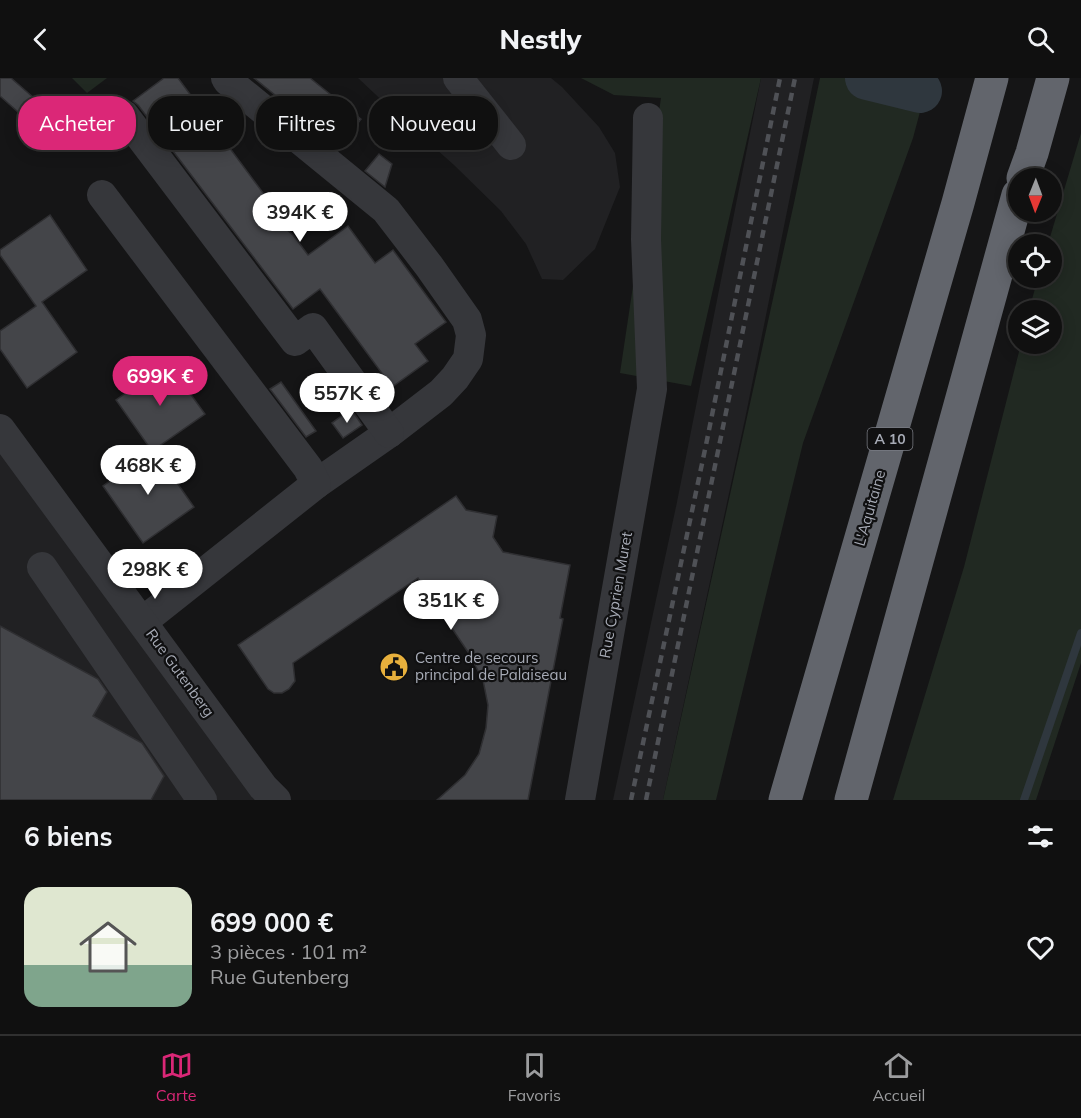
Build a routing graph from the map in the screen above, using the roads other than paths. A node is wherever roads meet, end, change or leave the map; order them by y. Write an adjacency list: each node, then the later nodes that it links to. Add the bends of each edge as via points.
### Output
1 (226, 78): 12 (street, via 386,210 467,320 471,335 468,359 455,378)
2 (458, 78): 7 (street)
3 (992, 78): 19 (highway, L'Aquitaine / A 10)
4 (1053, 78): 8 (highway)
5 (648, 118): 18 (street, Rue Cyprien Muret, via 646,239 652,389)
6 (136, 131): 12 (street, via 295,342 313,328)
7 (512, 145)
8 (1027, 168)
9 (102, 195): 13 (street, via 308,468)
10 (1011, 222): 20 (highway)
11 (0, 429): 15 (street, Rue Gutenberg)
12 (389, 433): 13 (street)
13 (316, 484): 15 (street)
14 (42, 567): 16 (street)
15 (142, 622): 17 (street, Rue Gutenberg)
16 (202, 800)
17 (276, 800)
18 (580, 800)
19 (785, 800)
20 (851, 800)

